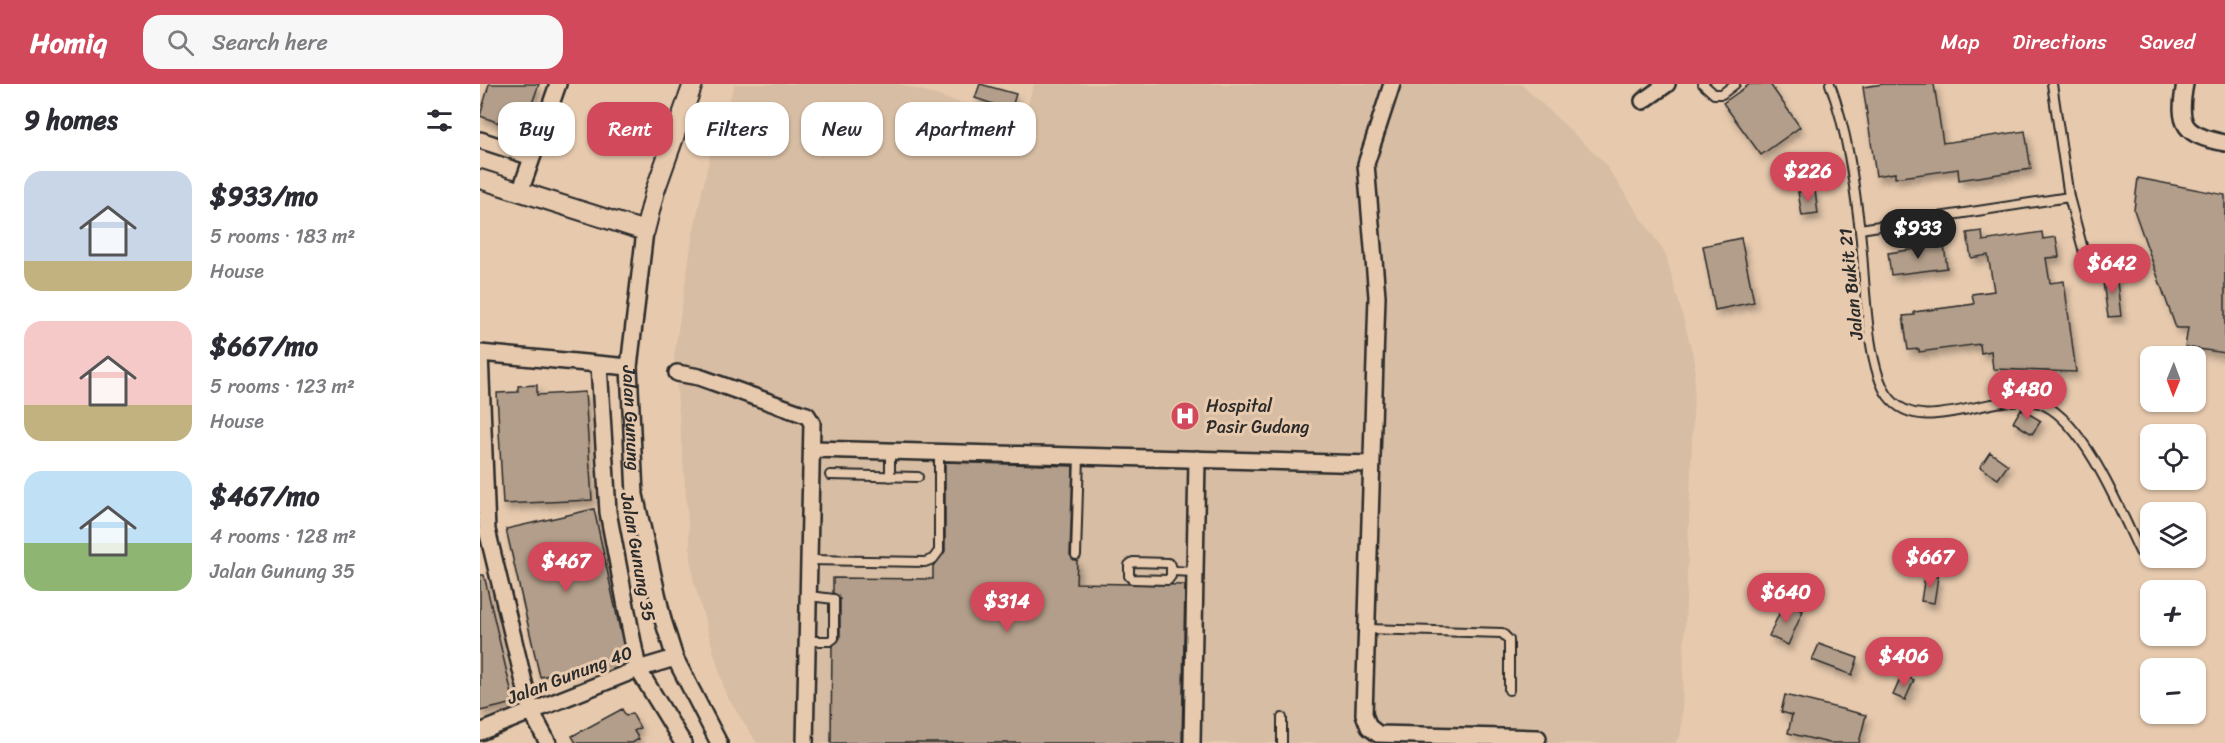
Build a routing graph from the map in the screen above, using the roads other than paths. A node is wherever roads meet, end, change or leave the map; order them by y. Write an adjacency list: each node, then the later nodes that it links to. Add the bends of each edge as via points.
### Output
1 (558, 84): 13 (street)
2 (693, 84): 18 (street, Jalan Gunung)
3 (1392, 84): 29 (street, via 1366,164 1377,296)
4 (1667, 84): 10 (street)
5 (1703, 84): 6 (lane, via 1714,94 1722,94)
6 (1735, 84)
7 (1830, 84): 17 (lane, Jalan Bukit 21, via 1845,134)
8 (2052, 84): 16 (lane)
9 (2185, 84): 12 (street, via 2181,112 2189,132)
10 (1643, 101)
11 (480, 140): 13 (street)
12 (2225, 143)
13 (532, 157): 15 (street)
14 (480, 179): 15 (street)
15 (520, 192): 18 (street)
16 (2069, 197): 17 (lane); 19 (lane)
17 (1860, 229): 34 (lane, Jalan Bukit 21, via 1874,358 1888,396 1909,412 1929,414 1958,412 2000,401 2044,406 2068,425 2095,462)
18 (645, 231): 22 (street, Jalan Gunung)
19 (2087, 264)
20 (480, 353): 21 (street); 33 (street)
21 (599, 365): 22 (street); 43 (street, Jalan Gunung 35, via 608,512)
22 (630, 367): 42 (street, Jalan Gunung, via 635,495)
23 (677, 373): 24 (street, via 807,415 812,423)
24 (813, 449): 25 (street); 36 (street)
25 (890, 451): 26 (street); 31 (lane)
26 (939, 452): 27 (street); 36 (lane, via 939,551 933,559)
27 (1079, 456): 28 (street); 35 (lane)
28 (1197, 459): 29 (street); 38 (street)
29 (1371, 464): 40 (street)
30 (830, 476): 31 (lane)
31 (890, 477): 32 (lane)
32 (918, 477)
33 (484, 531): 45 (street)
34 (2140, 552)
35 (1076, 555)
36 (810, 560): 39 (street)
37 (1172, 571): 37 (lane, via 1168,580 1132,579 1129,565 1168,563); 38 (lane)
38 (1195, 572): 54 (street)
39 (809, 596): 41 (street); 41 (lane, via 834,599 834,638 830,642)
40 (1366, 629): 44 (lane, via 1505,635 1509,640); 48 (street, via 1364,714 1369,727 1378,734)
41 (808, 641): 53 (street)
42 (675, 658): 43 (street, Jalan Gunung 40); 52 (street, Jalan Gunung)
43 (638, 669): 45 (street, Jalan Gunung 40); 51 (street, Jalan Gunung 35)
44 (1509, 690)
45 (531, 711): 47 (street, Jalan Gunung 40); 50 (street)
46 (1282, 718): 55 (lane)
47 (480, 732)
48 (1449, 739): 49 (street)
49 (1540, 740)
50 (548, 743)
51 (683, 743)
52 (719, 743)
53 (805, 743)
54 (1192, 743)
55 (1282, 743)

